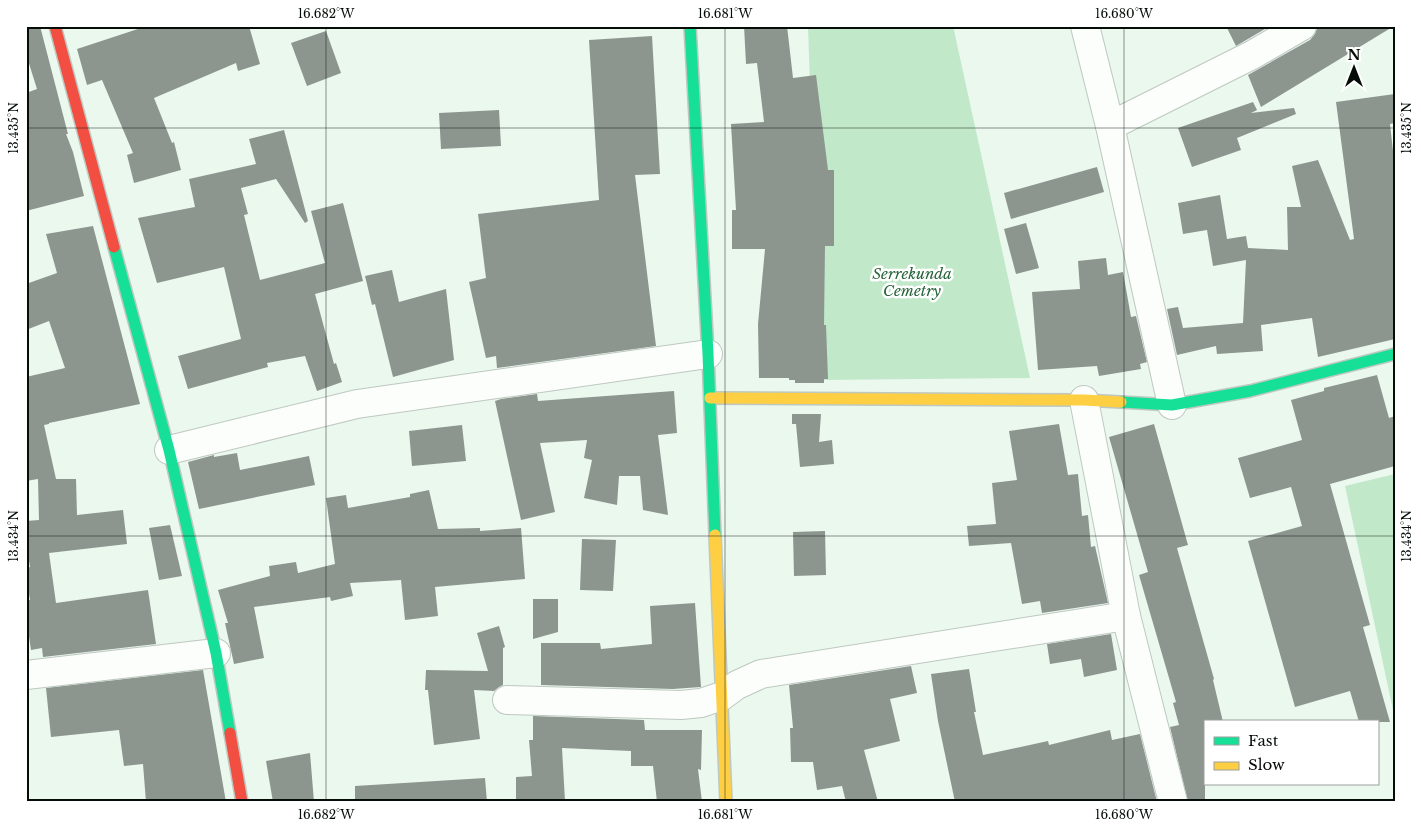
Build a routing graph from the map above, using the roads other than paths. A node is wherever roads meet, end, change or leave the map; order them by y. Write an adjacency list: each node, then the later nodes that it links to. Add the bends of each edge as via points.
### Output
1 (55, 26): 11 (street)
2 (690, 26): 6 (street)
3 (1085, 26): 5 (street)
4 (1302, 26): 5 (street, via 1252,55)
5 (1110, 126): 10 (street)
6 (708, 354): 8 (street); 11 (street, via 357,404)
7 (1395, 354): 10 (street, via 1250,391)
8 (710, 398): 9 (street); 15 (street)
9 (1084, 400): 10 (street); 12 (street)
10 (1172, 404)
11 (169, 450): 13 (street)
12 (1126, 616): 15 (street, via 760,674); 19 (street)
13 (216, 653): 14 (street); 17 (street)
14 (26, 675)
15 (722, 696): 16 (street, via 681,706); 18 (street)
16 (507, 700)
17 (242, 802)
18 (726, 802)
19 (1174, 802)

